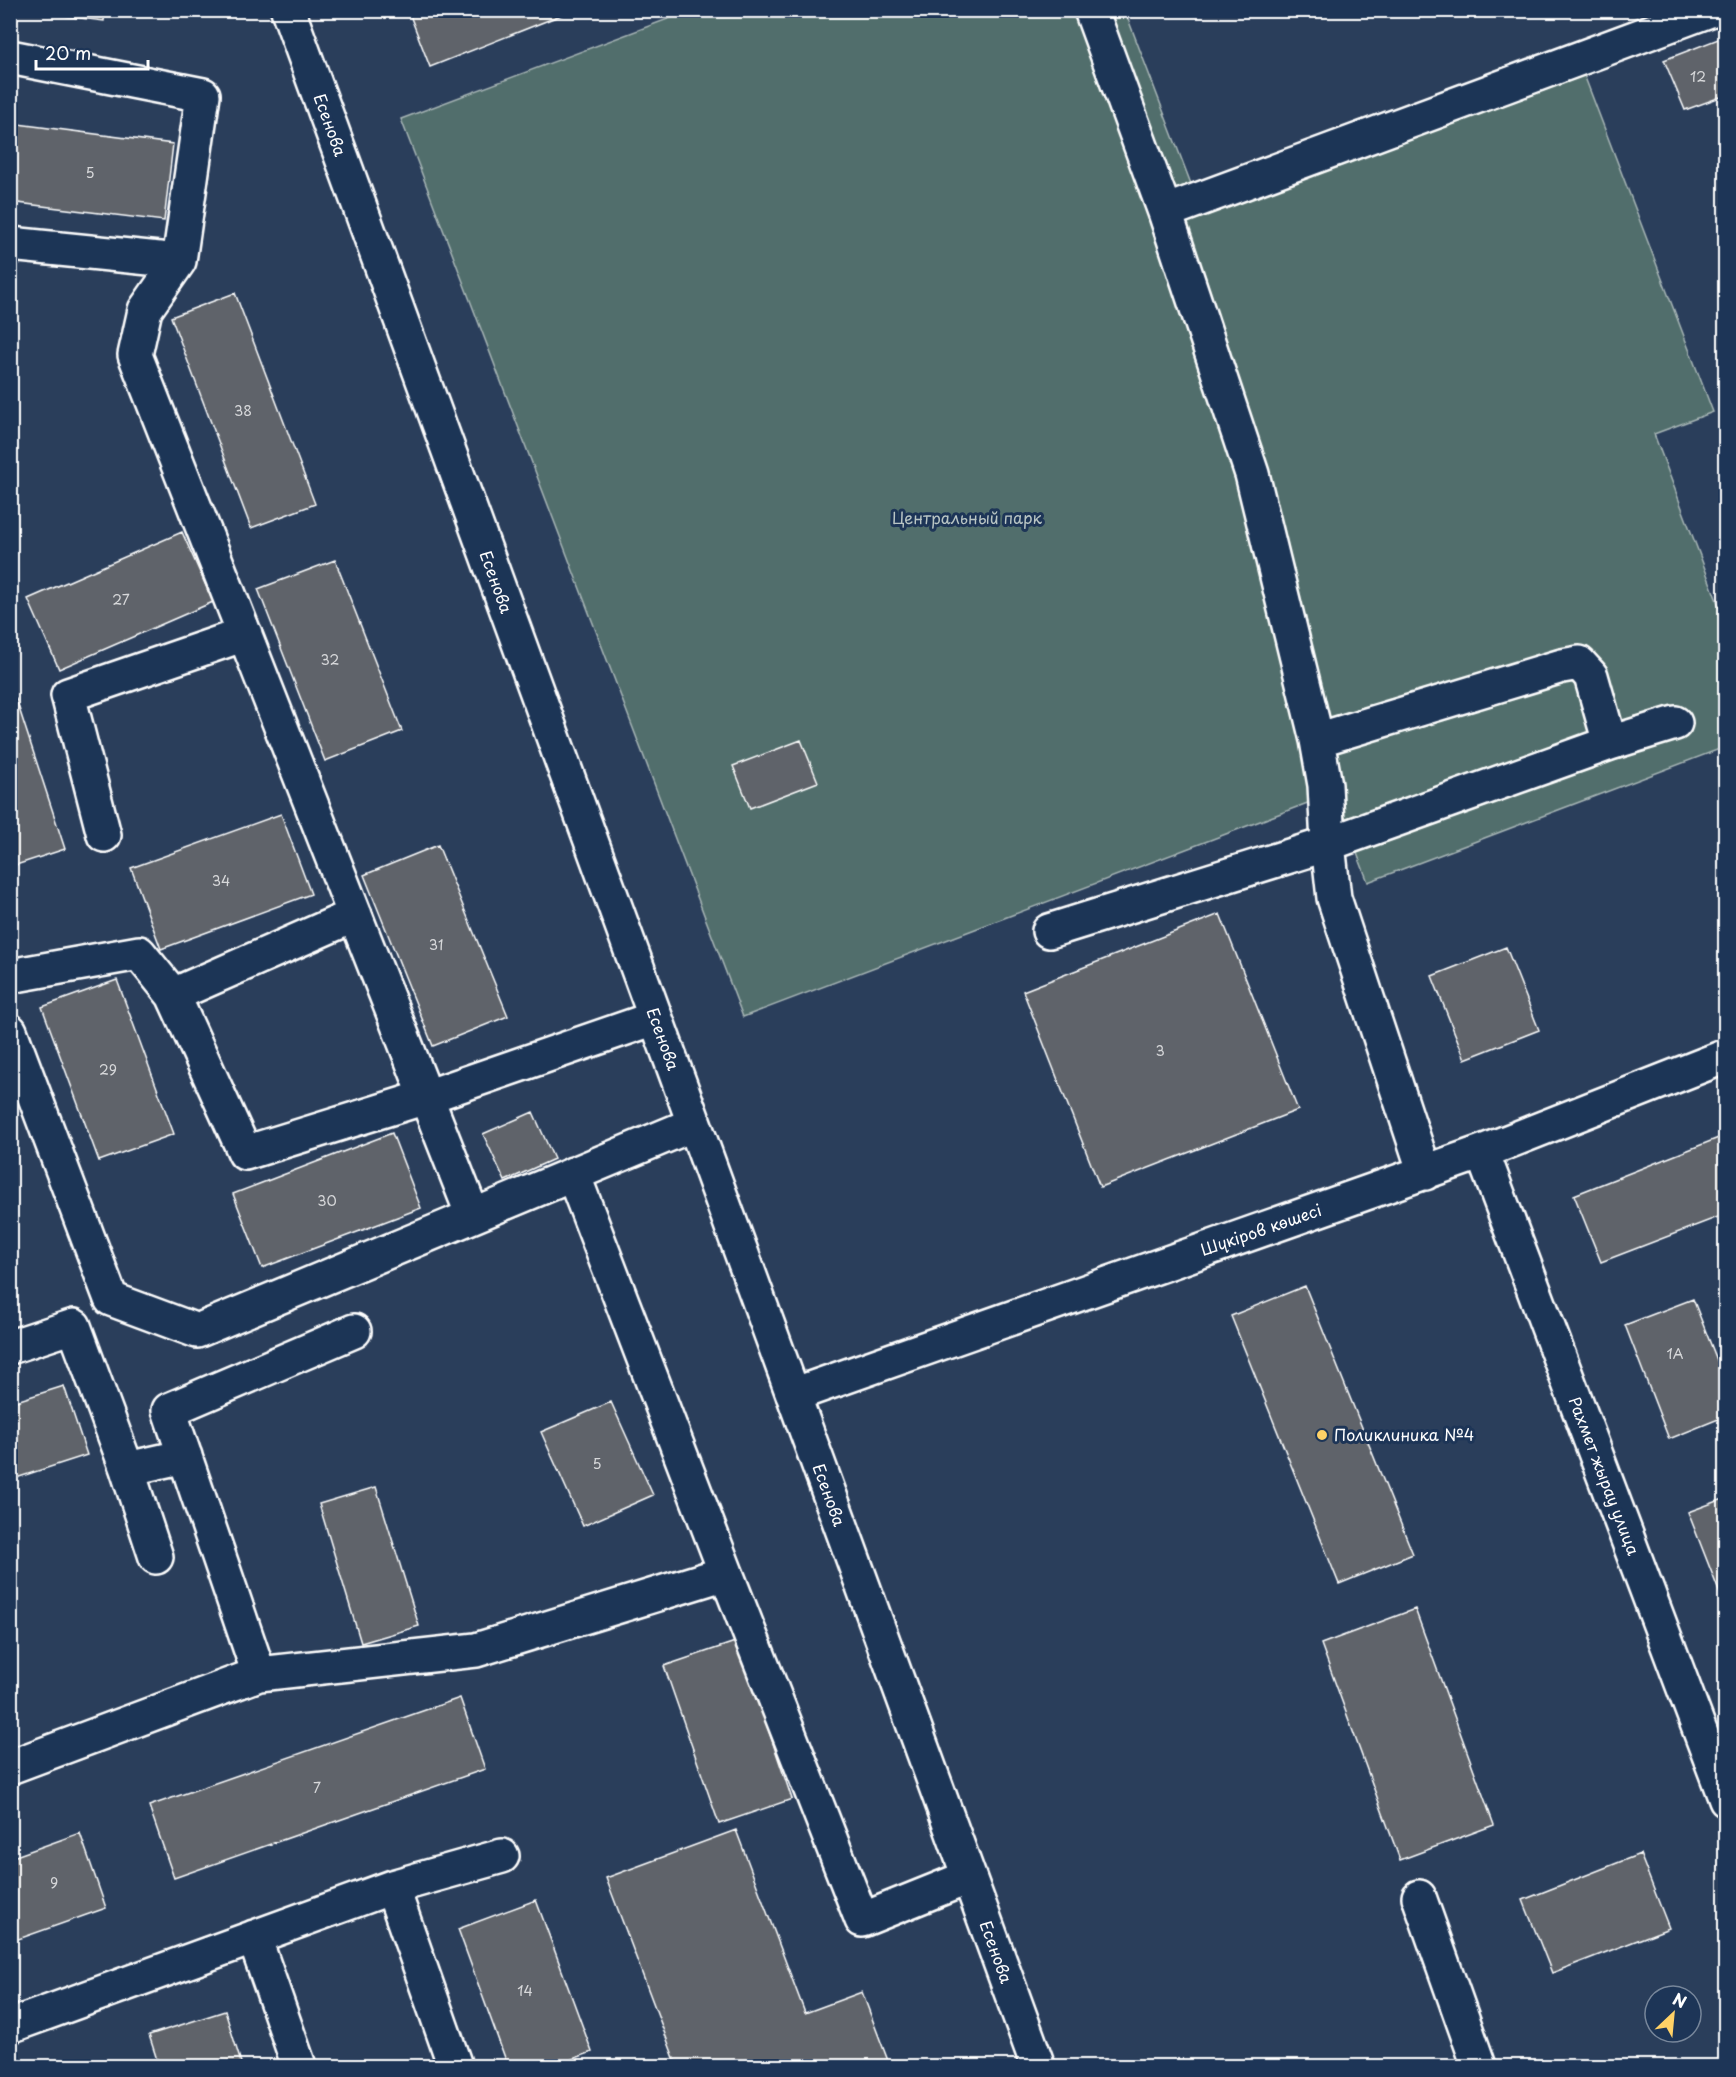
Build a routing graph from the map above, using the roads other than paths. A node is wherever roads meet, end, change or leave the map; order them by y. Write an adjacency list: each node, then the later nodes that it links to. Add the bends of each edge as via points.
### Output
1 (288, 10): 18 (street, Есенова)
2 (1091, 10): 5 (street)
3 (1710, 10): 5 (street)
4 (10, 57): 7 (street, via 204,95)
5 (1165, 212): 10 (street, via 1252,474)
6 (10, 244): 7 (street)
7 (179, 261): 8 (street, via 145,310 135,355)
8 (245, 634): 12 (street, via 68,695); 14 (street)
9 (1675, 723): 11 (street)
10 (1317, 740): 11 (street, via 1579,663 1591,676); 13 (street, via 1325,785)
11 (1610, 742): 13 (street)
12 (104, 835)
13 (1328, 844): 15 (street); 24 (street, via 1334,898)
14 (355, 915): 17 (street); 21 (street)
15 (1049, 931)
16 (10, 976): 17 (street, via 139,953)
17 (173, 995): 21 (street, via 245,1153)
18 (655, 1018): 21 (street); 22 (street, Есенова)
19 (10, 1031): 26 (street, via 111,1299 197,1331)
20 (1725, 1056): 23 (street, Шүкіров көшесі)
21 (426, 1097): 26 (street)
22 (694, 1124): 25 (street); 29 (street, Есенова)
23 (1482, 1152): 24 (street, Шүкіров көшесі); 36 (street, Рахмет жырау улица)
24 (1425, 1173): 29 (street, Шүкіров көшесі)
25 (573, 1174): 26 (street); 33 (street)
26 (473, 1216)
27 (354, 1331): 30 (street, via 169,1410)
28 (10, 1347): 31 (street, via 74,1326)
29 (793, 1395): 38 (street, Есенова)
30 (185, 1456): 31 (street); 34 (street)
31 (127, 1469): 32 (street)
32 (156, 1557)
33 (726, 1573): 34 (street, via 476,1650); 38 (street, via 862,1920)
34 (259, 1674): 35 (street)
35 (10, 1767)
36 (1725, 1800)
37 (502, 1856): 39 (street)
38 (969, 1877): 45 (street, Есенова)
39 (392, 1887): 41 (street); 44 (street)
40 (1419, 1897): 46 (street)
41 (254, 1937): 42 (street); 43 (street)
42 (10, 2026)
43 (298, 2067)
44 (455, 2067)
45 (1038, 2067)
46 (1479, 2067)

